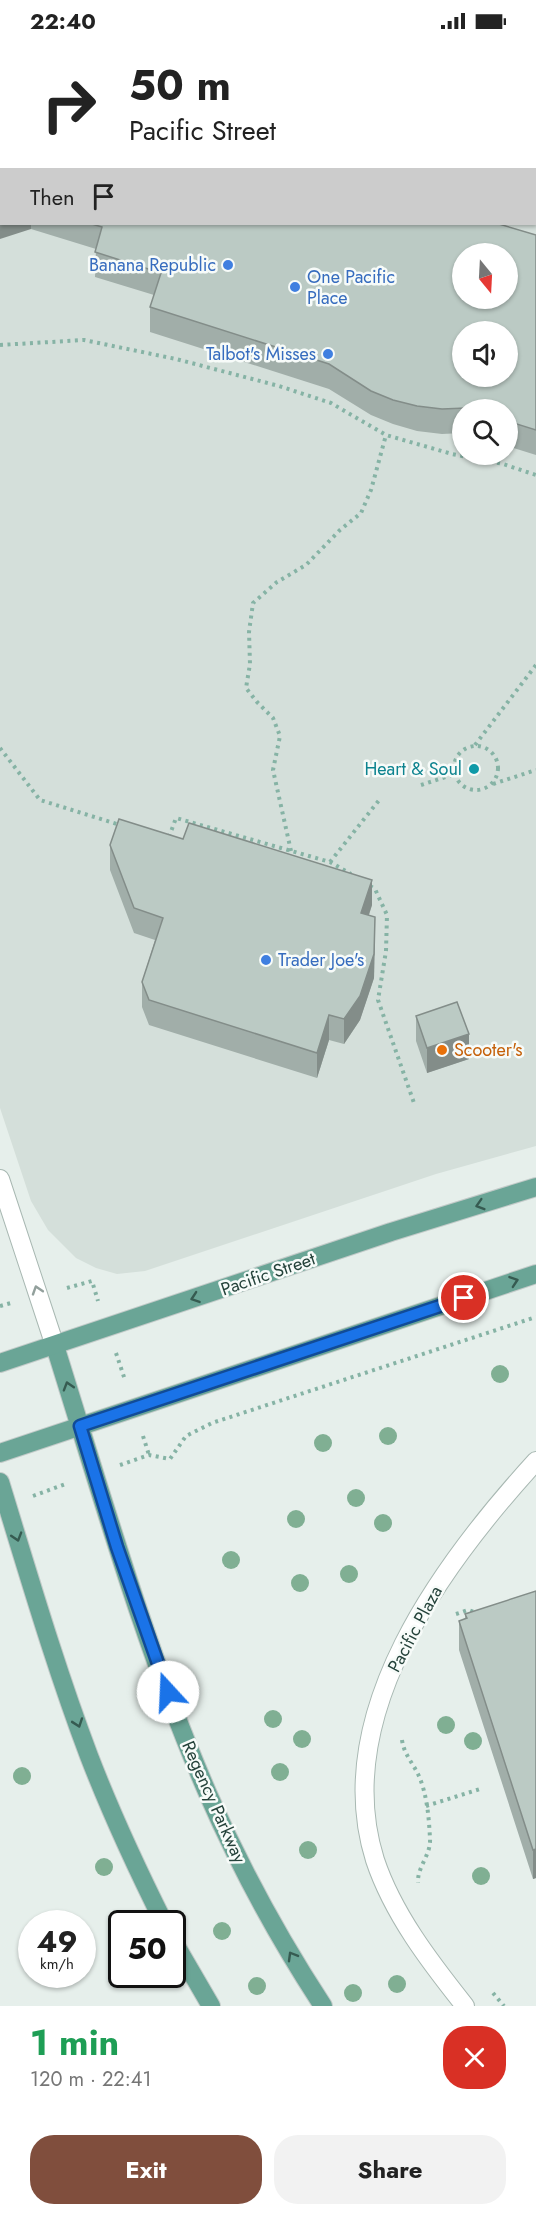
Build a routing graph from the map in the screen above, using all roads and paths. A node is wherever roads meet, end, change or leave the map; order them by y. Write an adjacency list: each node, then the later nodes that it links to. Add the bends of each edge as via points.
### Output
1 (0, 345): 2 (path, via 84,340 176,359 331,403)
2 (386, 435): 3 (path); 14 (path, via 361,513 306,565 277,582 254,603 246,688 273,718 280,736 273,770)
3 (536, 475)
4 (536, 665): 5 (path)
5 (475, 746): 8 (path, via 459,754); 10 (path, via 492,752 496,758 497,773)
6 (0, 748): 12 (path, via 40,800)
7 (536, 770): 10 (path)
8 (455, 774): 9 (path); 10 (path, via 468,788)
9 (421, 785)
10 (489, 786)
11 (380, 799): 15 (path)
12 (125, 826)
13 (168, 840): 14 (path, via 176,818)
14 (291, 851): 15 (path)
15 (330, 862): 16 (path)
16 (357, 878)
17 (366, 883): 18 (path, via 375,889 387,915 378,1000)
18 (414, 1104)
19 (0, 1179): 25 (street, one-way to 19)
20 (536, 1187): 24 (main road, Pacific Street, one-way to 24)
21 (536, 1274): 27 (main road, one-way to 21)
22 (92, 1281): 24 (path)
23 (536, 1317): 27 (path, via 212,1423 186,1436 170,1459 149,1455)
24 (107, 1328): 25 (main road, Pacific Street); 27 (path)
25 (55, 1346): 26 (main road, Pacific Street); 28 (main road, Regency Parkway, one-way to 25)
26 (0, 1363)
27 (134, 1408): 28 (main road)
28 (80, 1426): 29 (main road); 42 (main road, Regency Parkway, one-way to 28, via 260,1900 194,1761 117,1547)
29 (0, 1453)
30 (536, 1461): 43 (street, Pacific Plaza, via 468,1542 421,1611 376,1717 366,1766 368,1826 375,1860 396,1908)
31 (0, 1482): 38 (main road, one-way to 38, via 89,1754)
32 (453, 1616): 33 (path, via 468,1610)
33 (484, 1617)
34 (402, 1735): 36 (path, via 405,1753 424,1790)
35 (480, 1789): 36 (path)
36 (426, 1806): 37 (path, via 430,1841 427,1860 419,1872)
37 (420, 1888)
38 (158, 1910)
39 (186, 1963): 41 (main road)
40 (491, 1990): 44 (path)
41 (211, 2006)
42 (323, 2006)
43 (465, 2006)
44 (504, 2006)

